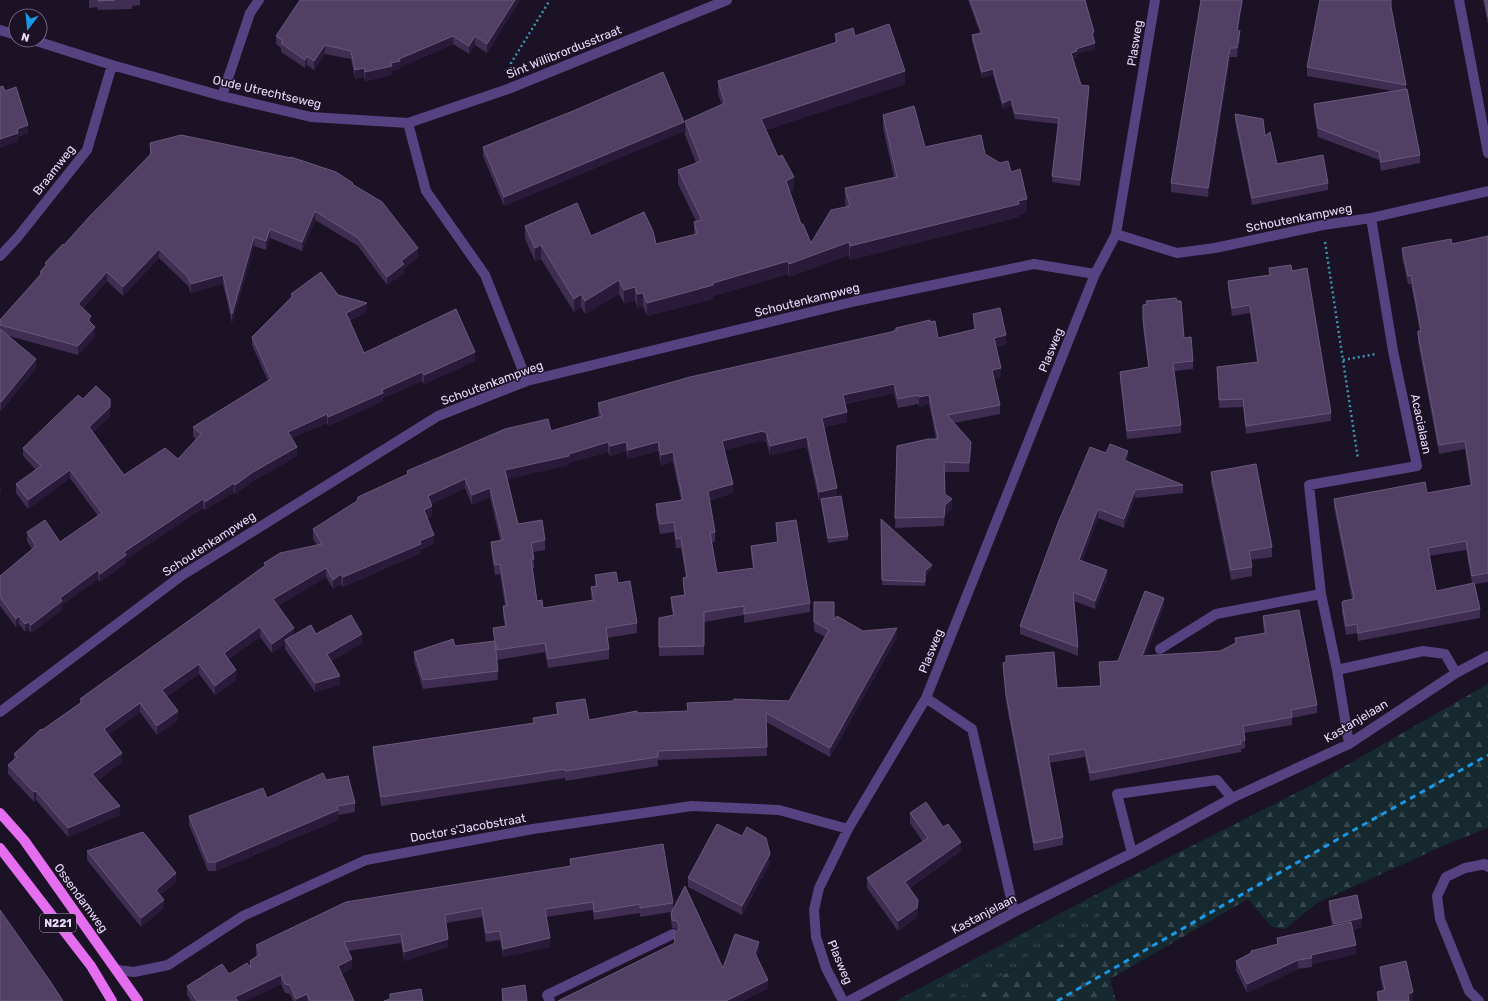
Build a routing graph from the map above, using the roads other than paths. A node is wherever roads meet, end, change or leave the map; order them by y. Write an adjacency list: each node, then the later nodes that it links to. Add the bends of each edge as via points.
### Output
1 (259, 0): 7 (street, via 250,13)
2 (727, 0): 8 (street, Sint Willibrordusstraat, via 508,89)
3 (1155, 0): 12 (street, Plasweg)
4 (1459, 0): 9 (street)
5 (48, 45): 6 (street, Oude Utrechtseweg)
6 (112, 65): 7 (street, Oude Utrechtseweg); 13 (street, Braamweg, via 87,150)
7 (222, 96): 8 (street, Oude Utrechtseweg, via 311,117)
8 (408, 123): 15 (street, via 426,191 485,275)
9 (1488, 153)
10 (1488, 191): 11 (street, Schoutenkampweg)
11 (1371, 218): 12 (street, Schoutenkampweg, via 1177,253); 16 (street, Acacialaan, via 1393,351 1417,466 1309,484)
12 (1116, 234): 14 (street, Plasweg)
13 (0, 256)
14 (1095, 274): 15 (street, Schoutenkampweg, via 1034,264 856,301); 21 (street, Plasweg)
15 (527, 381): 22 (street, Schoutenkampweg, via 438,416 301,500 181,576)
16 (1321, 594): 17 (street, via 1216,614); 19 (street, Acacialaan)
17 (1160, 649)
18 (1488, 656): 20 (street, Kastanjelaan)
19 (1337, 670): 20 (street, via 1423,651 1445,654); 23 (street, Acacialaan)
20 (1456, 673): 23 (street, Kastanjelaan)
21 (926, 698): 26 (street, Plasweg); 30 (street, via 972,729)
22 (0, 712)
23 (1349, 744): 24 (street, Kastanjelaan)
24 (1232, 798): 28 (street, Kastanjelaan); 28 (street, via 1217,780 1117,794)
25 (0, 813): 32 (main road, Ossendamweg / N221, via 24,840)
26 (848, 829): 32 (street, Doctor s'Jacobstraat, via 779,810 692,806 533,829 366,860 243,916 168,965 134,972); 36 (street, Plasweg, via 819,888 814,910 816,937 826,968)
27 (0, 848): 33 (main road, N221, via 90,966)
28 (1132, 853): 30 (street, Kastanjelaan)
29 (1488, 867): 38 (street, via 1485,864 1465,868 1446,877 1437,896 1440,919 1469,991)
30 (1014, 912): 37 (street, Kastanjelaan)
31 (673, 934): 35 (street, via 547,995)
32 (117, 970): 34 (main road, Ossendamweg / N221)
33 (112, 1001)
34 (138, 1001)
35 (550, 1001)
36 (844, 1001)
37 (849, 1001)
38 (1479, 1001)

